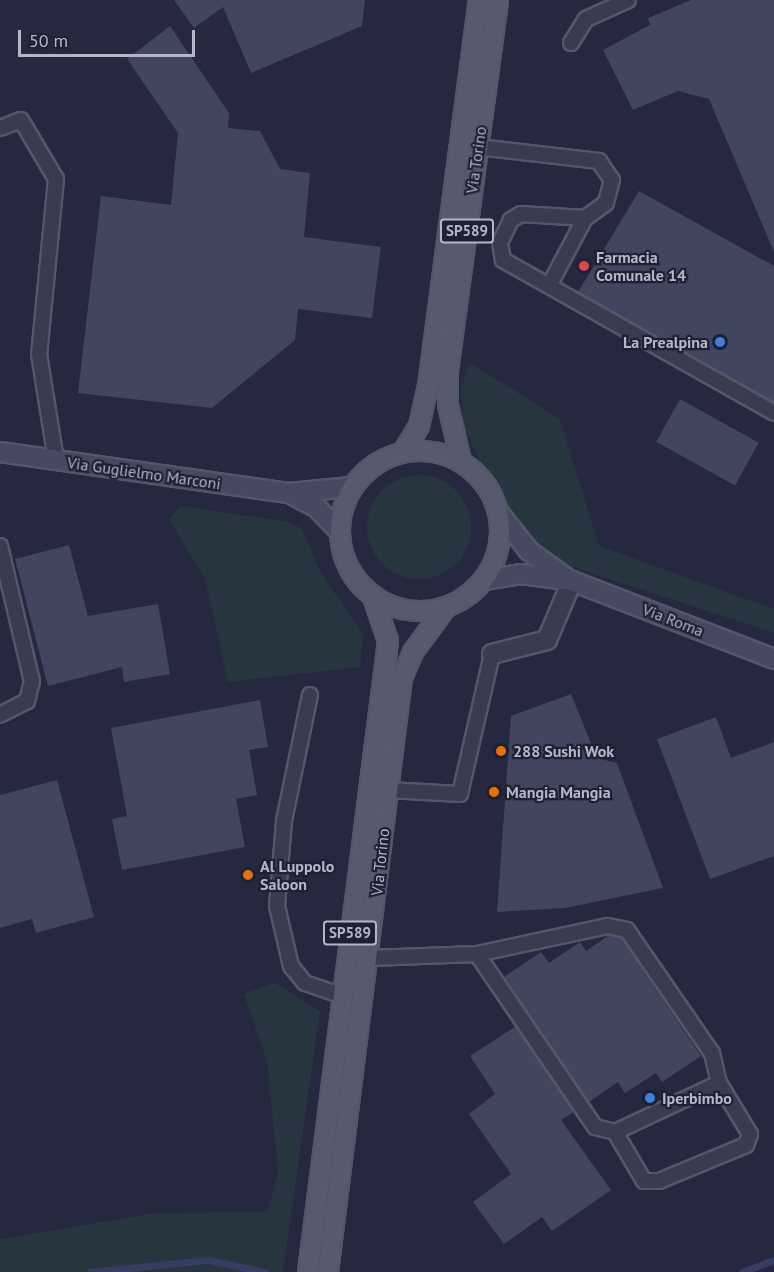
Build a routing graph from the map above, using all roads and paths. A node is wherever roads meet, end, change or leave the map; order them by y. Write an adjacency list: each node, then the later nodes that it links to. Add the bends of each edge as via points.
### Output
1 (479, 0): 11 (main road, Via Torino / SP589, via 428,386 419,426)
2 (498, 0): 6 (main road, Via Torino / SP589)
3 (628, 0): 4 (lane, via 586,19)
4 (571, 43)
5 (0, 128): 12 (lane, via 21,120 56,179 39,354)
6 (478, 147): 7 (lane, via 599,161 612,180 600,212); 13 (main road, Via Torino / SP589, via 448,371 452,438)
7 (585, 218): 8 (lane); 8 (lane, via 521,214 511,220 500,243 502,260)
8 (550, 284): 9 (lane)
9 (774, 413)
10 (0, 452): 12 (street, Via Guglielmo Marconi)
11 (404, 452): 13 (main road, via 424,450); 14 (main road, via 384,458)
12 (56, 460): 15 (street, Via Guglielmo Marconi)
13 (461, 461): 16 (main road, SP589, via 491,493)
14 (352, 486): 15 (street, Via Guglielmo Marconi, via 324,494); 17 (main road, SP589)
15 (288, 493): 17 (street, Via Guglielmo Marconi, via 316,507)
16 (499, 513): 19 (main road, SP589, via 498,548); 20 (street, via 529,551)
17 (339, 531): 21 (main road, SP589, via 343,556)
18 (0, 546): 26 (lane, via 32,681 27,701)
19 (484, 580): 20 (street, via 521,574); 22 (main road)
20 (572, 581): 23 (street, via 547,639); 24 (street, Via Roma)
21 (373, 597): 22 (main road, via 421,611); 30 (main road, SP589, via 388,641)
22 (446, 607): 27 (main road, Via Torino, via 413,652 402,678)
23 (492, 654): 27 (lane, via 460,794)
24 (773, 658)
25 (310, 695): 30 (lane, via 284,820 277,906 291,966 305,983)
26 (0, 715)
27 (388, 790): 29 (main road, Via Torino)
28 (477, 954): 29 (lane); 31 (lane, via 619,925 712,1053); 32 (lane, via 595,1127)
29 (370, 958): 34 (main road, Via Torino)
30 (342, 996): 33 (main road, SP589)
31 (719, 1083): 32 (lane); 32 (lane, via 746,1124 746,1145 659,1181 644,1181)
32 (615, 1132)
33 (308, 1272)
34 (328, 1272)

